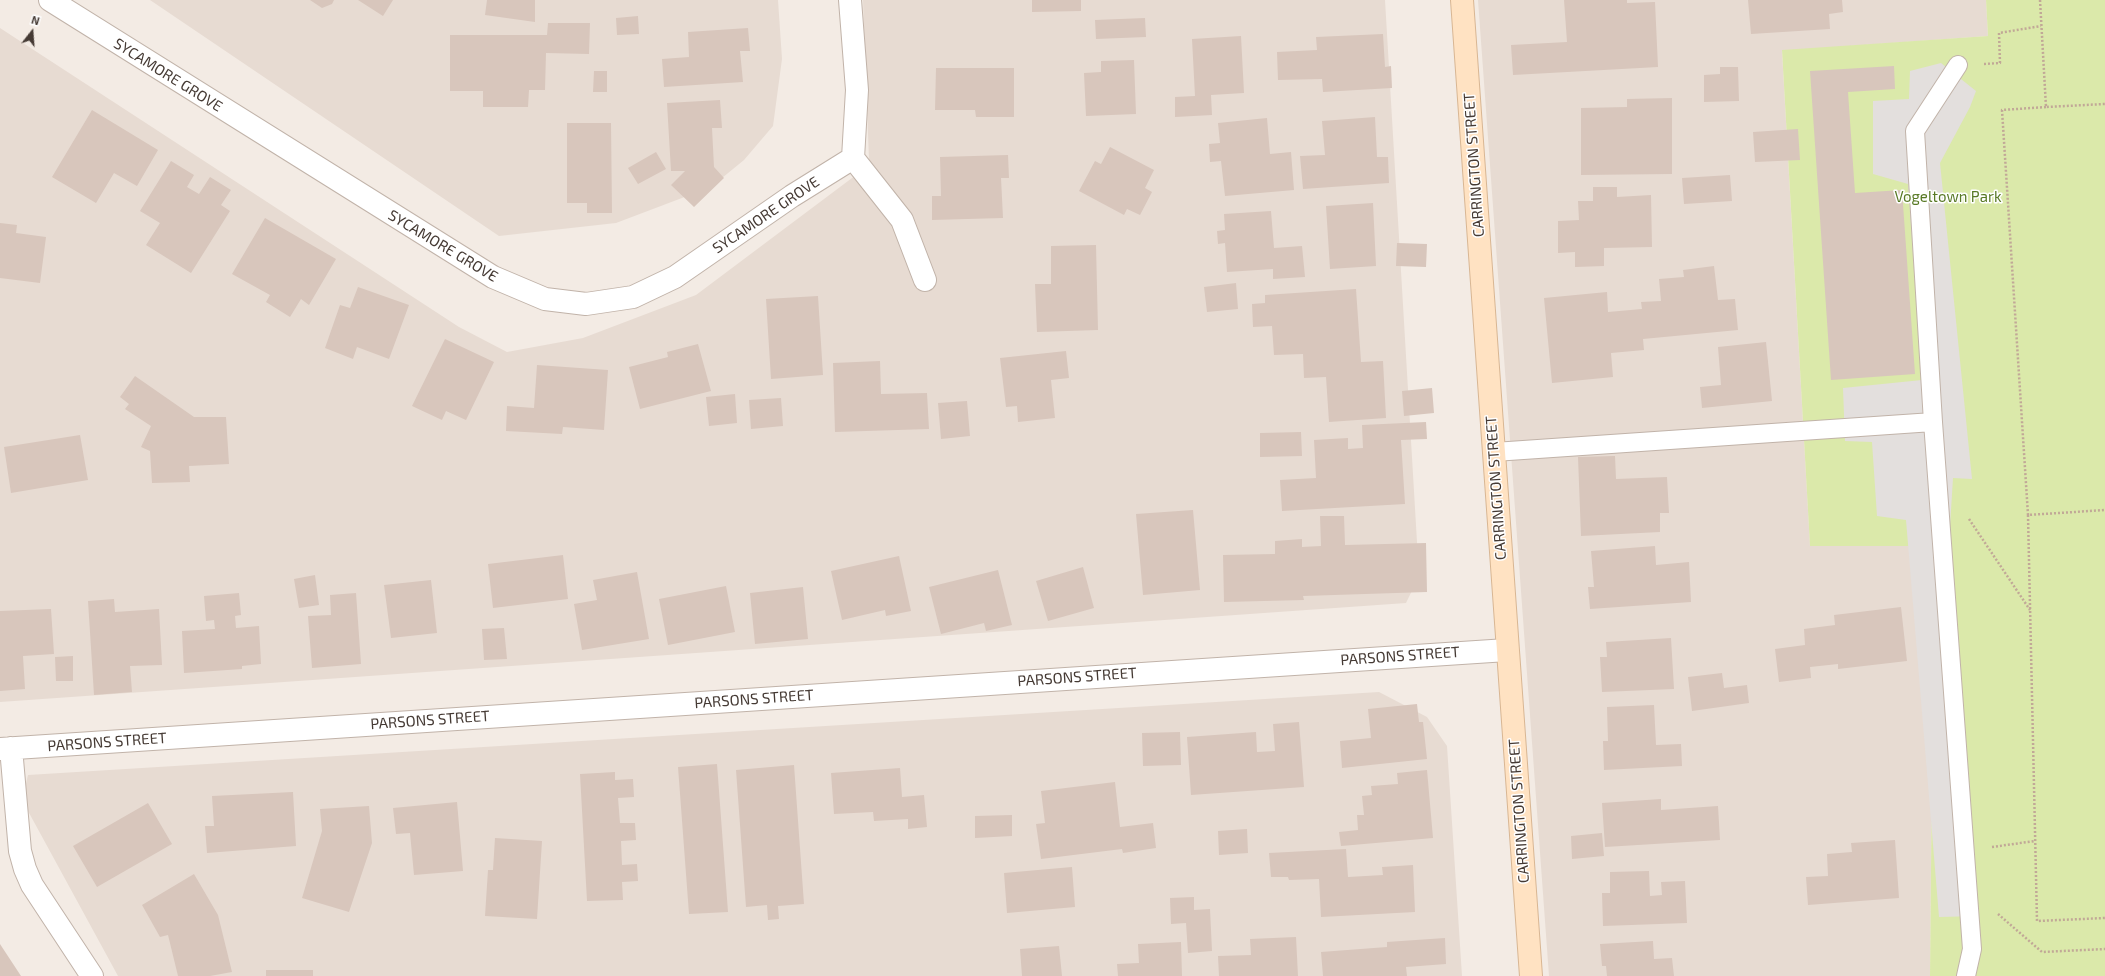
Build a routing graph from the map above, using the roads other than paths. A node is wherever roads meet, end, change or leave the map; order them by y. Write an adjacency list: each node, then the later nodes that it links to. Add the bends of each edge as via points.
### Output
1 (50, 0): 5 (street, SYCAMORE GROVE, via 486,273 545,299 586,304 633,297 675,277 792,196)
2 (850, 0): 5 (street, via 857,90)
3 (1462, 0): 8 (main road, CARRINGTON STREET)
4 (1958, 65): 7 (lane, via 1915,131)
5 (853, 158): 6 (street, via 902,220)
6 (925, 280)
7 (1933, 422): 8 (lane); 13 (lane, via 1972,949)
8 (1494, 452): 9 (main road, CARRINGTON STREET)
9 (1507, 650): 10 (street, PARSONS STREET); 12 (main road, CARRINGTON STREET)
10 (5, 749): 11 (street, via 25,869 32,886)
11 (92, 976)
12 (1531, 976)
13 (1966, 976)

